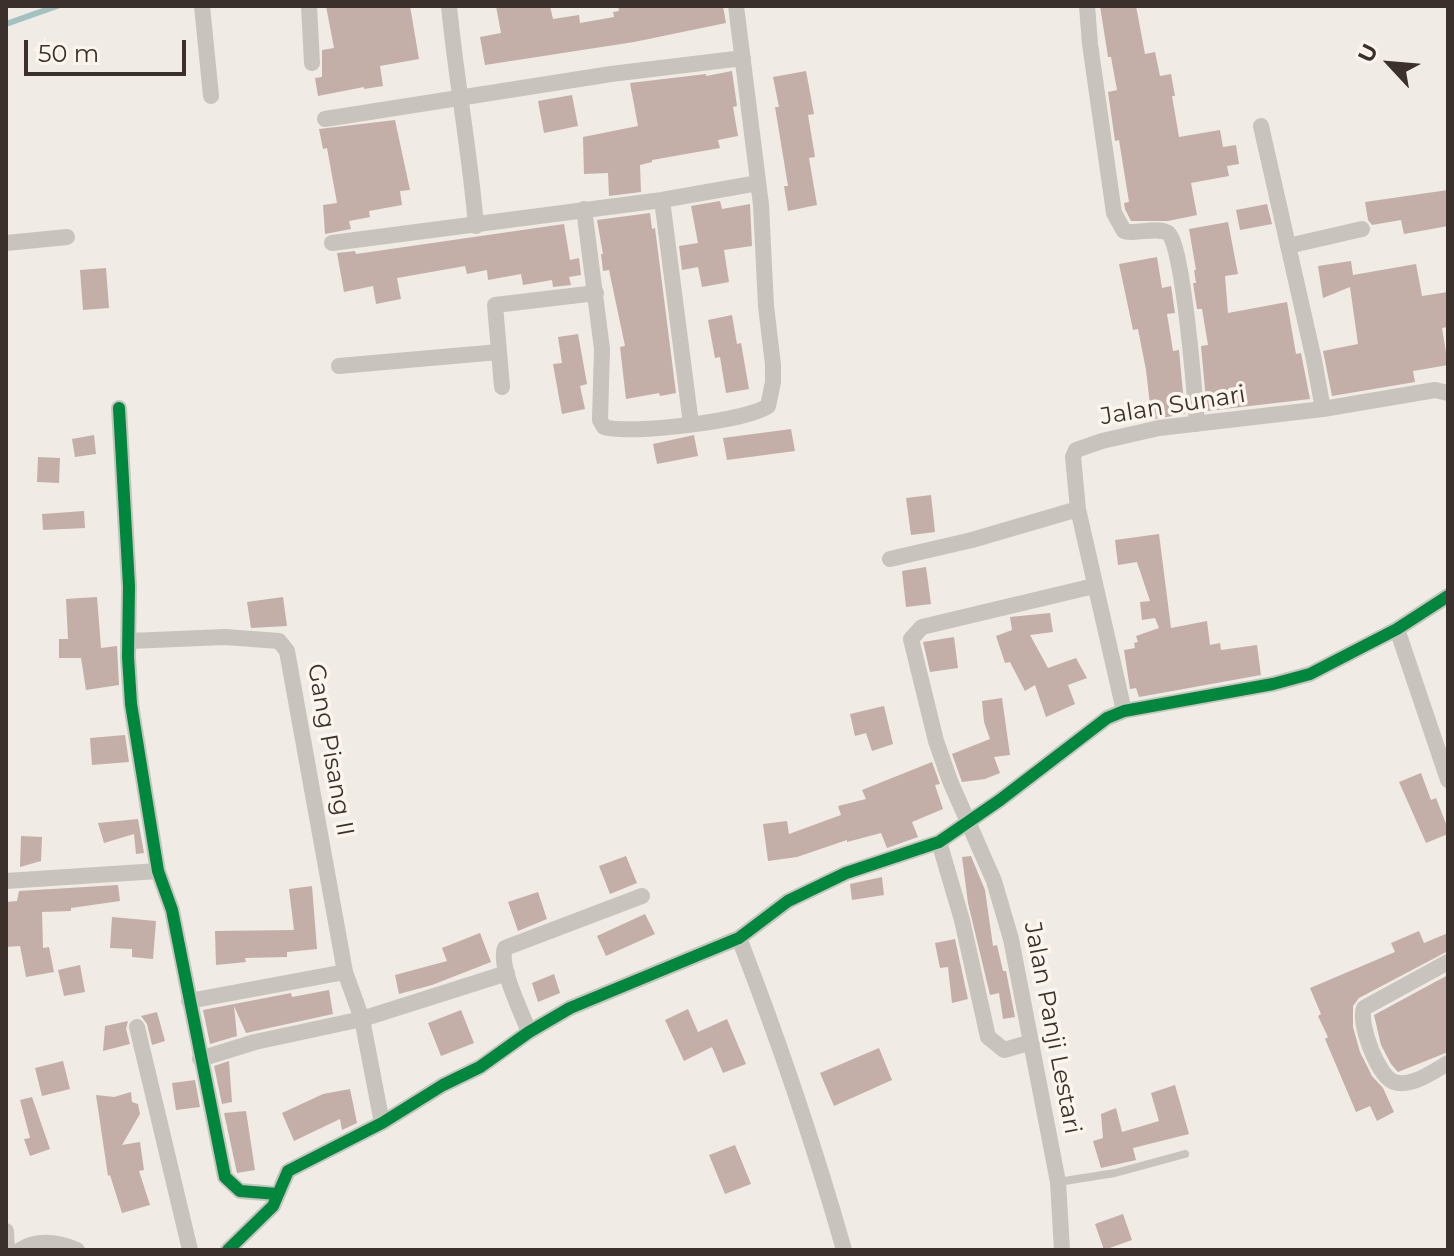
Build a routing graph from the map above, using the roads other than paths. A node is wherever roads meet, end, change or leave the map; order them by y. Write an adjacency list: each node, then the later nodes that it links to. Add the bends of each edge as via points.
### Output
1 (202, 6): 8 (street)
2 (309, 6): 7 (street)
3 (449, 6): 9 (street)
4 (736, 6): 6 (street)
5 (1087, 6): 29 (street, via 1114,213 1124,231 1163,231 1175,242)
6 (743, 58): 9 (street); 12 (street)
7 (312, 63)
8 (211, 96)
9 (458, 99): 10 (street); 15 (street, via 470,155)
10 (325, 119)
11 (1261, 126): 20 (street)
12 (758, 183): 13 (street); 28 (street, via 773,365 771,399 762,410)
13 (662, 200): 14 (street); 28 (street)
14 (584, 209): 15 (street); 21 (street)
15 (476, 226): 19 (street)
16 (1362, 229): 20 (street)
17 (67, 237): 18 (street)
18 (6, 243)
19 (332, 243)
20 (1288, 246): 27 (street)
21 (596, 293): 22 (street, via 495,305); 28 (street, via 604,427 628,431)
22 (499, 352): 23 (street); 24 (street)
23 (339, 366)
24 (502, 387)
25 (1448, 393): 27 (street, Jalan Sunari, via 1435,390)
26 (119, 408): 35 (street)
27 (1323, 409): 29 (street, Jalan Sunari)
28 (691, 424)
29 (1197, 424): 30 (street, Jalan Sunari, via 1080,448 1073,457)
30 (1078, 509): 31 (street); 32 (street, Jalan Sunari)
31 (890, 559)
32 (1094, 586): 36 (street, Jalan Sunari); 38 (street, Jalan Panji Lestari, via 922,627 911,639 936,741)
33 (1448, 596): 34 (street)
34 (1397, 629): 36 (street, via 1310,674); 37 (street)
35 (129, 641): 40 (street, via 131,704); 45 (street, Gang Pisang II, via 251,638 283,645)
36 (1124, 711): 38 (street, via 1089,730)
37 (1448, 780)
38 (967, 822): 39 (street); 51 (street, Jalan Panji Lestari, via 1002,905)
39 (939, 842): 43 (street, via 846,873 788,901); 51 (street, via 988,1037 1004,1050)
40 (158, 871): 41 (street); 47 (street, via 172,910)
41 (6, 881)
42 (642, 896): 46 (street, via 505,948)
43 (739, 938): 50 (street, via 570,1008); 64 (street, via 810,1134)
44 (1448, 962): 53 (street, via 1364,1008 1361,1015 1374,1055 1395,1082 1426,1076)
45 (345, 972): 47 (street); 48 (street)
46 (507, 973): 48 (street); 50 (street)
47 (189, 1001): 52 (street)
48 (362, 1019): 52 (street); 54 (street)
49 (137, 1027): 62 (street)
50 (529, 1032): 54 (street)
51 (1032, 1042): 56 (street, Jalan Panji Lestari)
52 (200, 1059): 57 (street, via 225,1177 240,1191)
53 (1448, 1063)
54 (382, 1123): 57 (street, via 288,1171)
55 (1185, 1154): 56 (lane)
56 (1058, 1182): 65 (street, Jalan Panji Lestari)
57 (275, 1200): 63 (street)
58 (6, 1231): 60 (street)
59 (27, 1248): 61 (street, via 53,1242)
60 (7, 1250)
61 (77, 1250)
62 (190, 1250)
63 (228, 1250)
64 (844, 1250)
65 (1062, 1250)

